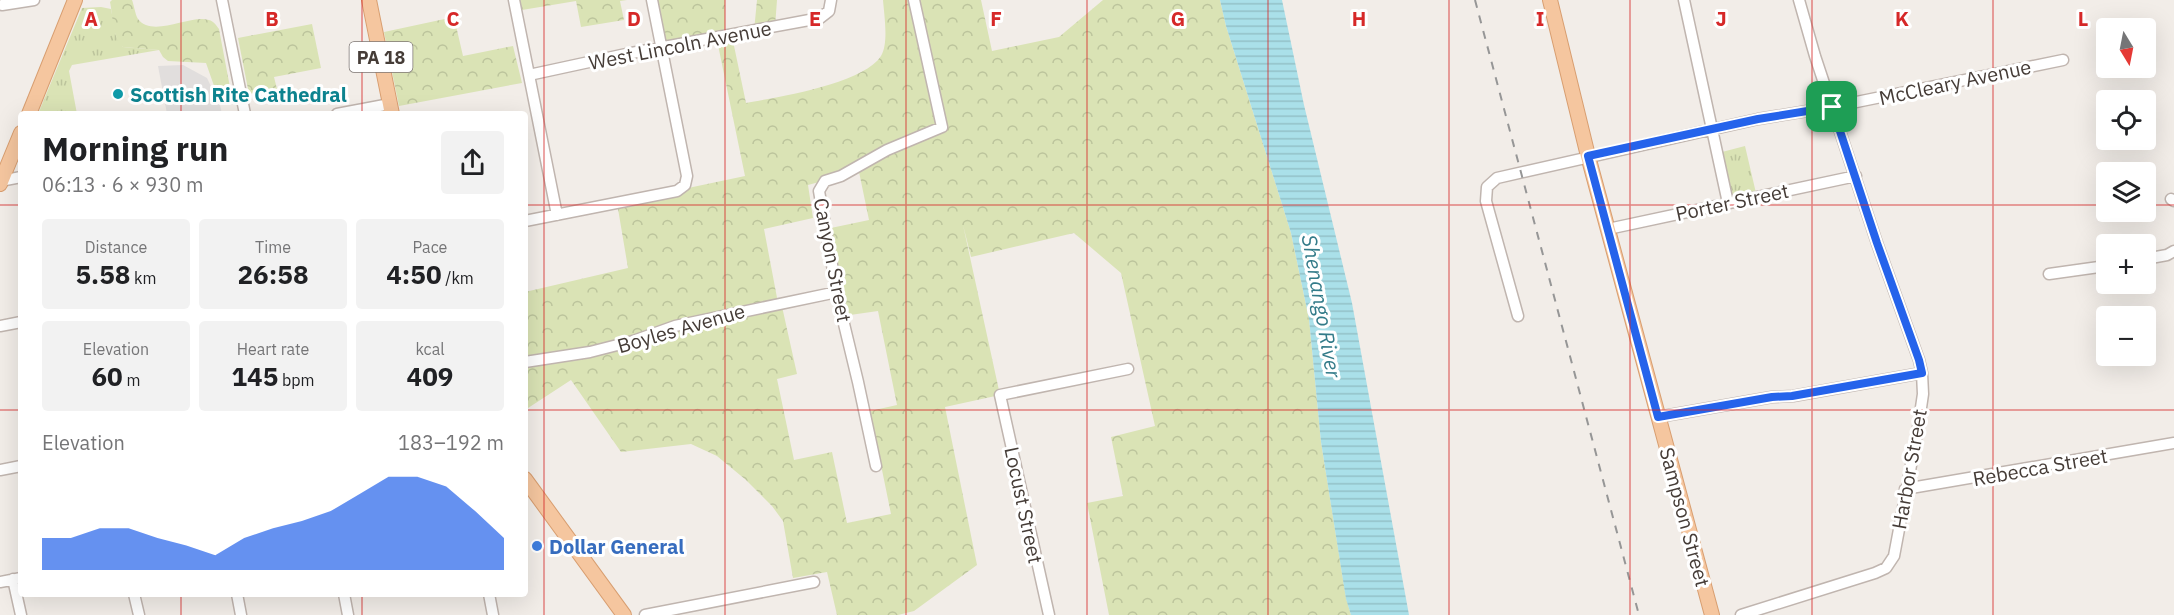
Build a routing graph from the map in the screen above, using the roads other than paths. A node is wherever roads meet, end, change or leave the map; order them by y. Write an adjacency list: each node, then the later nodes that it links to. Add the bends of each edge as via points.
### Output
1 (34, 0): 11 (street)
2 (75, 0): 18 (main road)
3 (222, 0): 19 (street)
4 (369, 0): 17 (main road, PA 18)
5 (514, 0): 15 (street)
6 (652, 0): 13 (street)
7 (914, 0): 35 (street, Canyon Street, via 942,127 822,183 819,191)
8 (1550, 0): 23 (main road, Sampson Street)
9 (1684, 0): 21 (street)
10 (1798, 0): 16 (street, Harbor Street)
11 (2, 5)
12 (830, 6): 13 (street, West Lincoln Avenue, via 820,18)
13 (662, 48): 15 (street, West Lincoln Avenue); 28 (street, via 687,176 684,185 677,191)
14 (2063, 60): 16 (street, McCleary Avenue)
15 (529, 75): 28 (street)
16 (1832, 107): 21 (street, McCleary Avenue); 24 (street, Harbor Street)
17 (391, 109): 20 (street)
18 (30, 111)
19 (244, 111)
20 (370, 111)
21 (1712, 129): 23 (street, McCleary Avenue); 27 (street)
22 (18, 140): 26 (main road)
23 (1588, 156): 30 (main road, Sampson Street); 36 (street, McCleary Avenue, via 1497,178 1487,187 1486,201)
24 (1856, 176): 27 (street, Porter Street); 41 (street, Harbor Street)
25 (18, 178): 26 (street)
26 (0, 182)
27 (1728, 203): 30 (street, Porter Street)
28 (557, 215): 29 (street)
29 (528, 220)
30 (1608, 229): 42 (main road, Sampson Street)
31 (2174, 252): 32 (street)
32 (2156, 257)
33 (2096, 267): 34 (street)
34 (2049, 274)
35 (837, 292): 39 (street, Boyles Avenue, via 675,326 590,352); 44 (street, Canyon Street)
36 (1518, 316)
37 (18, 323): 38 (street)
38 (0, 326)
39 (528, 362)
40 (1128, 369): 64 (street, Locust Street, via 1000,395)
41 (1922, 373): 42 (street); 48 (street, Harbor Street, via 1923,394)
42 (1658, 417): 65 (main road, Sampson Street)
43 (2174, 443): 48 (street, Rebecca Street)
44 (876, 466)
45 (18, 467): 46 (street)
46 (0, 470)
47 (528, 483): 62 (main road)
48 (1905, 489): 66 (street, Harbor Street, via 1890,563 1875,573)
49 (17, 579): 50 (street)
50 (0, 582)
51 (814, 582): 63 (street)
52 (19, 597): 57 (street)
53 (135, 597): 58 (street)
54 (238, 597): 59 (street)
55 (345, 597): 60 (street)
56 (490, 597): 61 (street)
57 (21, 615)
58 (139, 615)
59 (241, 615)
60 (348, 615)
61 (493, 615)
62 (624, 615)
63 (645, 615)
64 (1049, 615)
65 (1712, 615)
66 (1741, 615)

